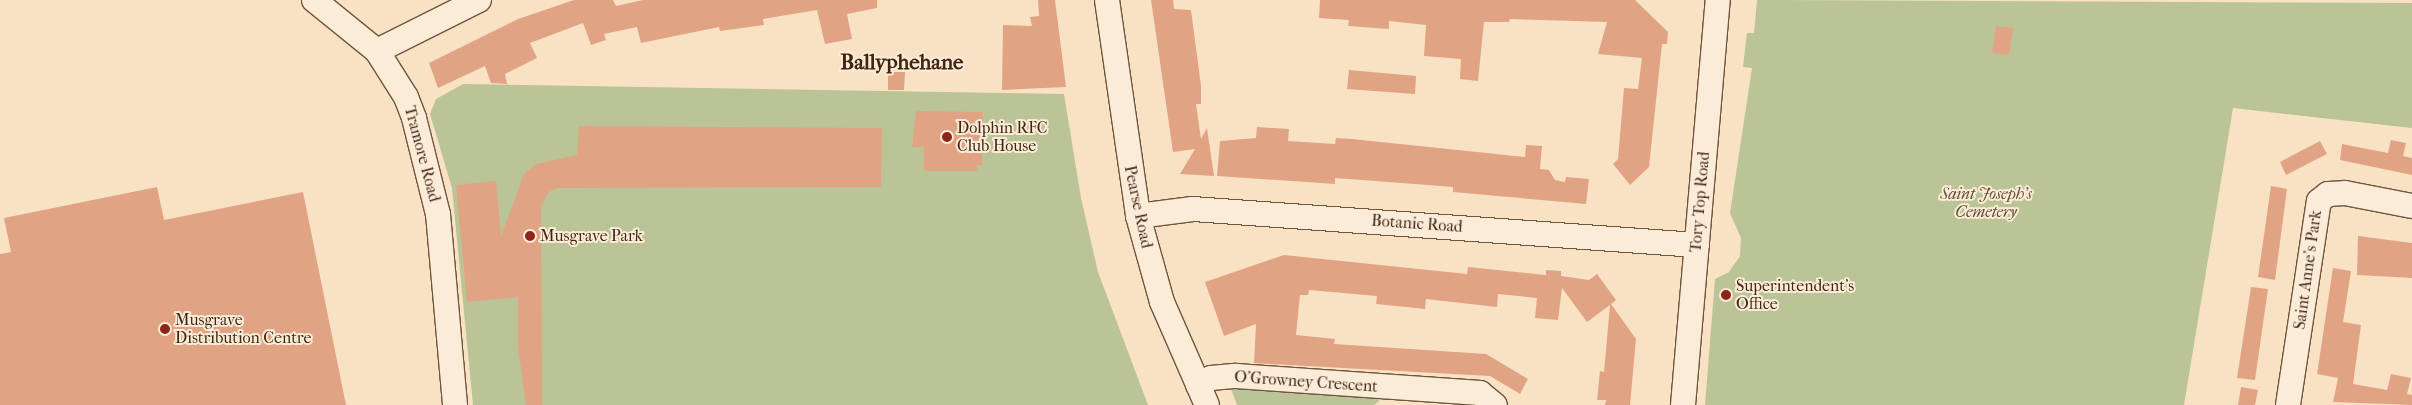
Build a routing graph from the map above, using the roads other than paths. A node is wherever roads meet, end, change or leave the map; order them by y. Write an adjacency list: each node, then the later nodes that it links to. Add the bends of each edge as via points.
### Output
1 (314, 0): 5 (street, Tramore Road)
2 (478, 0): 5 (street)
3 (1107, 0): 7 (street, Pearse Road)
4 (1718, 0): 8 (street, Tory Top Road)
5 (376, 51): 11 (street, Tramore Road, via 406,97 433,184)
6 (2412, 206): 14 (street, Saint Anne's Park, via 2345,193 2328,194 2319,202)
7 (1138, 216): 8 (street, Botanic Road, via 1193,210); 9 (street, Pearse Road, via 1162,302)
8 (1696, 245): 13 (street, Tory Top Road)
9 (1202, 395): 10 (street, O'Growney Crescent, via 1211,378 1236,376)
10 (1386, 396): 12 (street, O'Growney Crescent, via 1480,393)
11 (456, 405)
12 (1495, 405)
13 (1683, 405)
14 (2288, 405)

